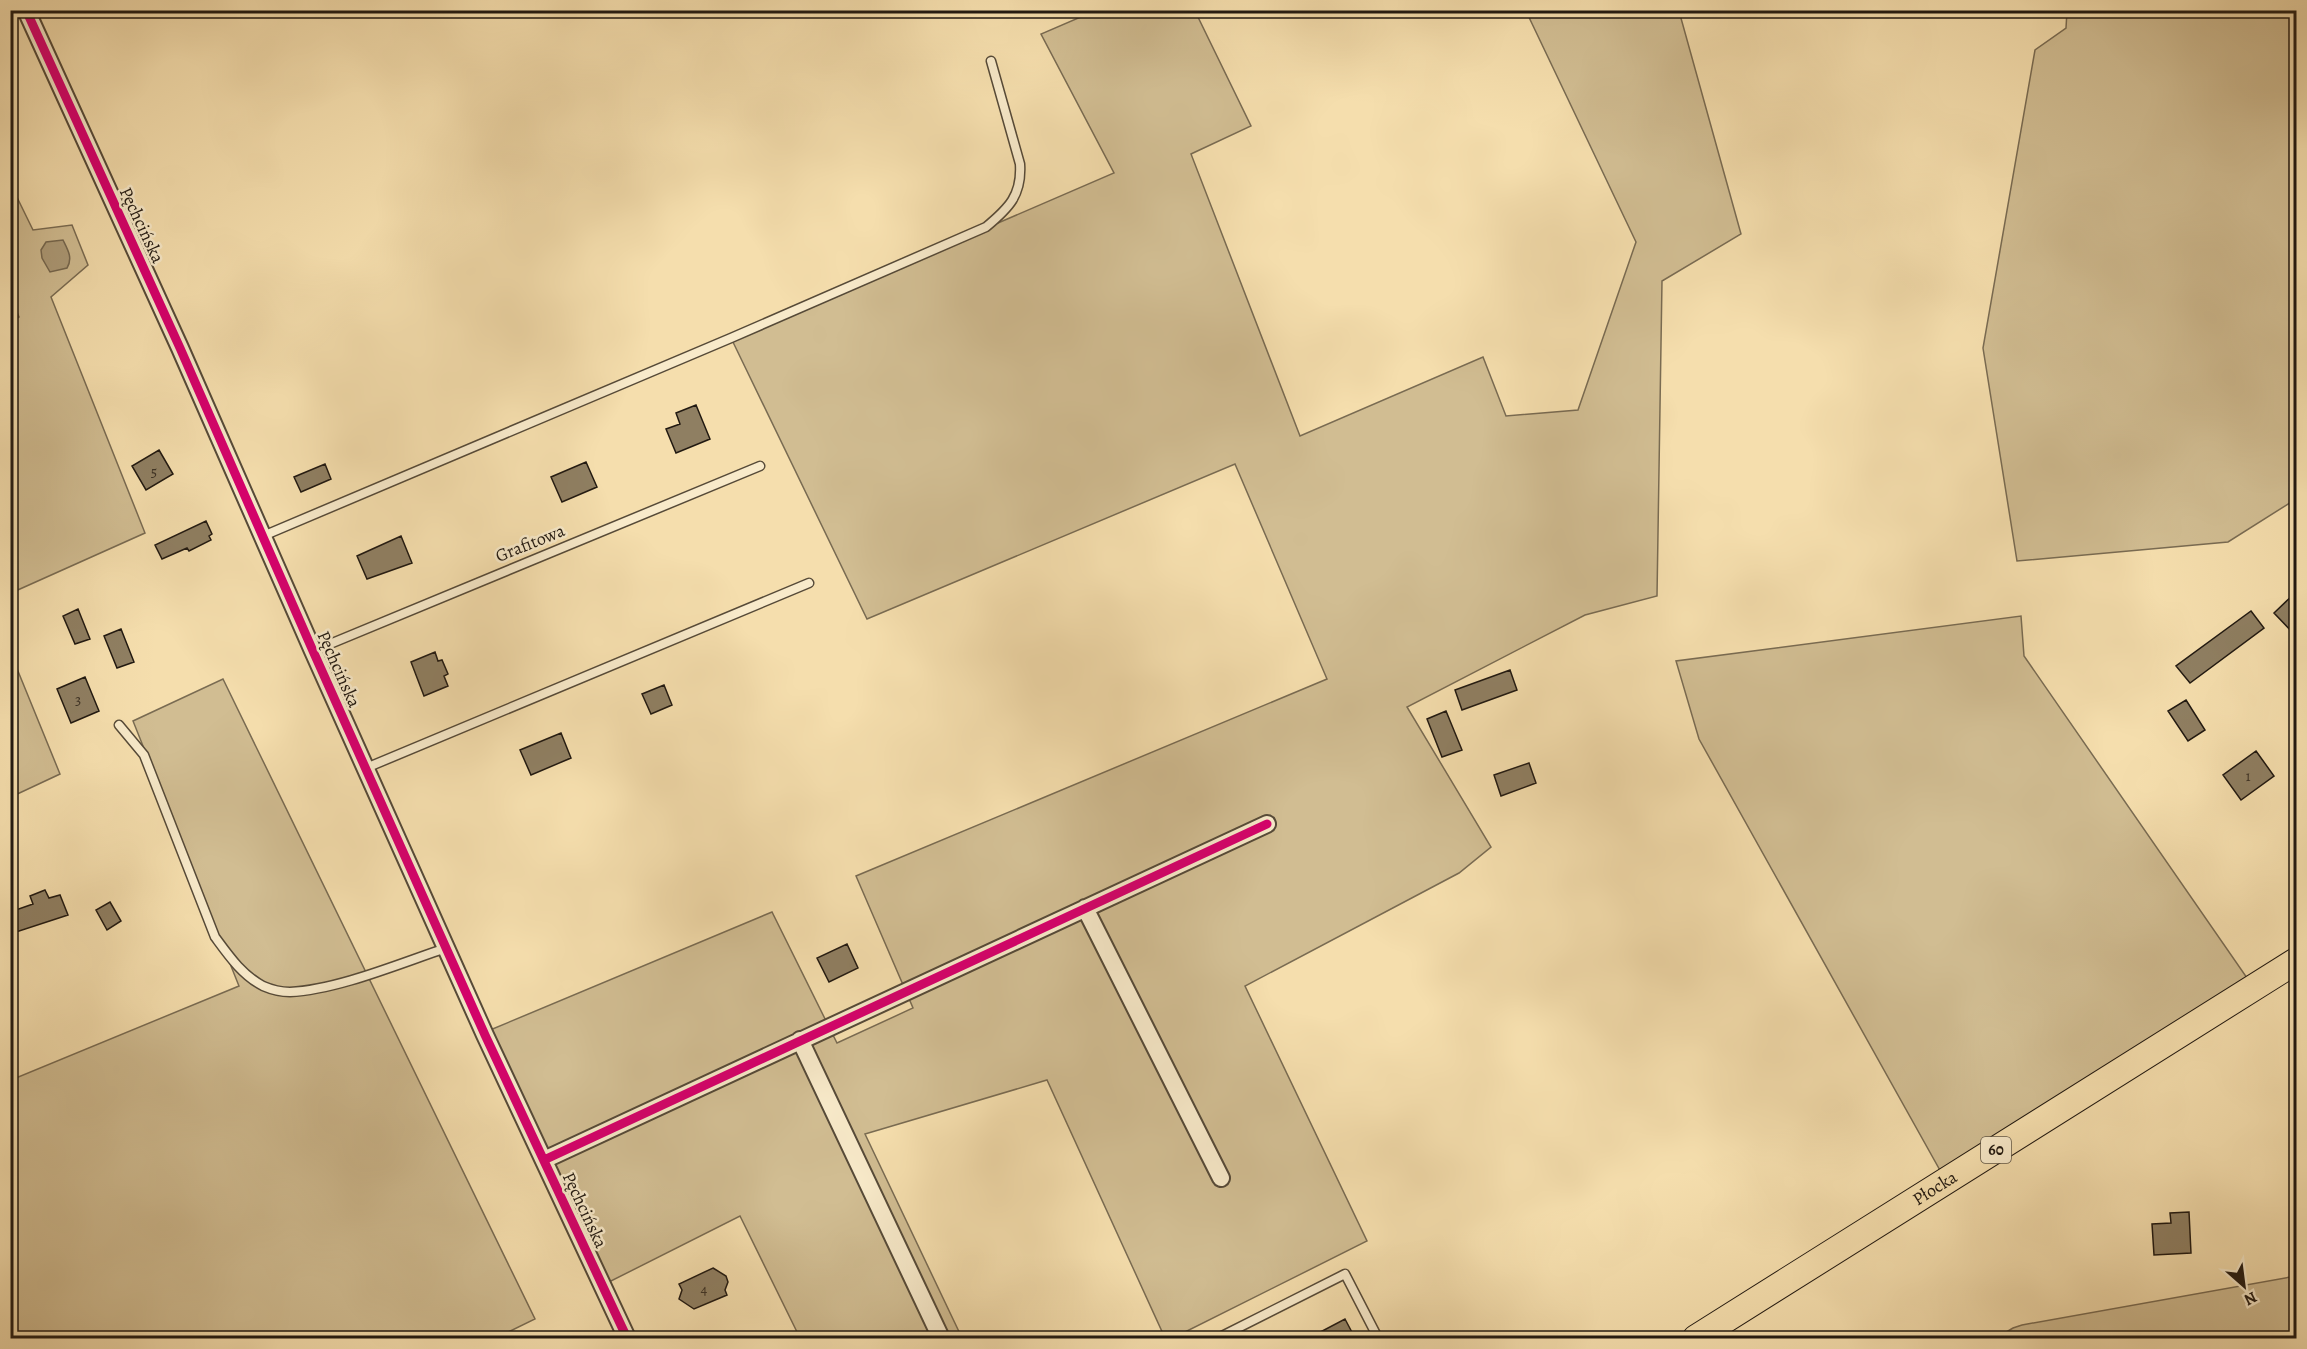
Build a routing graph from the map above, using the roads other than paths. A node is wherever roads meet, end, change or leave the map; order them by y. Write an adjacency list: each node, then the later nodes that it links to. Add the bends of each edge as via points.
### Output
1 (26, 10): 4 (street, Pęchcińska)
2 (991, 61): 4 (lane, via 1020,164 1021,182 1004,213 986,227)
3 (760, 466): 6 (lane, Grafitowa)
4 (262, 536): 6 (street, Pęchcińska)
5 (809, 583): 8 (lane)
6 (313, 651): 8 (street, Pęchcińska)
7 (119, 725): 11 (lane, via 144,755 215,937 247,976 265,987 288,992 314,989)
8 (366, 768): 11 (street, Pęchcińska)
9 (1267, 824): 10 (street)
10 (1085, 908): 13 (street); 15 (street)
11 (446, 948): 14 (street, Pęchcińska)
12 (2296, 961): 20 (main road, Płocka / 60)
13 (800, 1040): 14 (street); 17 (street)
14 (544, 1160): 16 (street, Pęchcińska)
15 (1221, 1178)
16 (627, 1338)
17 (941, 1338)
18 (1218, 1338): 19 (lane, via 1346,1274)
19 (1378, 1338)
20 (1696, 1338)

